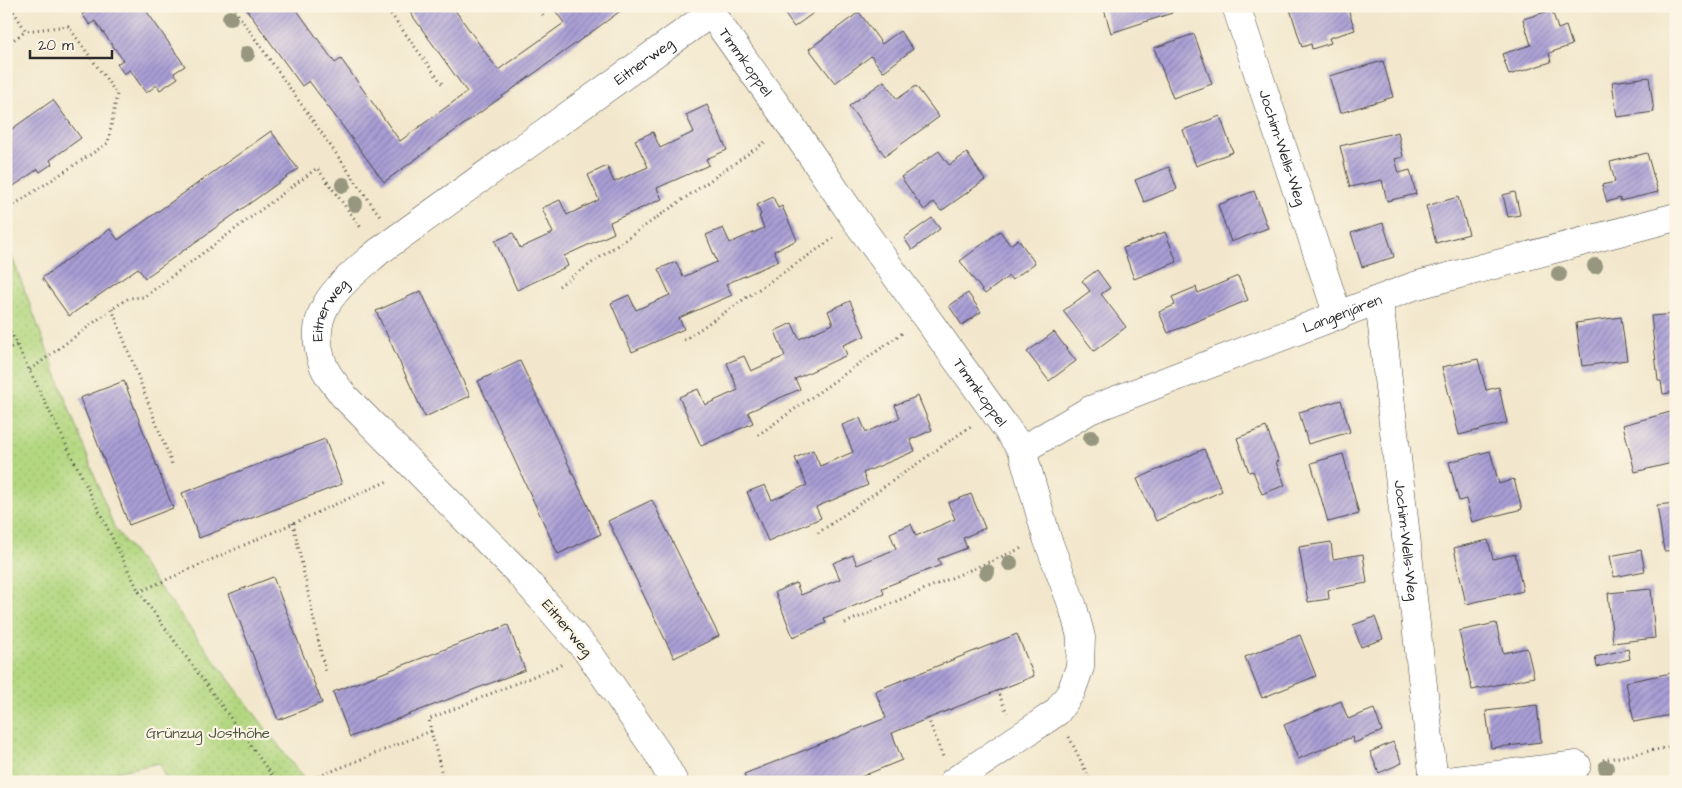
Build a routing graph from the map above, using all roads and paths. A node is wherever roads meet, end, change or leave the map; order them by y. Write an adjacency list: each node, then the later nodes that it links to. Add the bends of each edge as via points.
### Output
1 (10, 6): 8 (path)
2 (232, 6): 15 (path)
3 (385, 6): 10 (path)
4 (537, 6): 7 (path)
5 (1236, 6): 19 (street, Jochim-Wells-Weg)
6 (708, 10): 11 (street, Timmkoppel); 15 (street, Eitnerweg)
7 (543, 15)
8 (26, 31): 9 (path); 12 (path, via 68,26 117,94 108,143)
9 (6, 45)
10 (443, 85)
11 (790, 124): 14 (street, Timmkoppel); 16 (path)
12 (6, 210)
13 (1676, 217): 17 (street, Langenjären, via 1414,286)
14 (857, 222): 20 (street, Timmkoppel); 22 (path)
15 (387, 246): 18 (path, via 317,168 144,298 129,298); 30 (street, Eitnerweg, via 340,285 321,313 316,340 324,368 343,395)
16 (560, 286)
17 (1379, 300): 19 (street, Langenjären); 51 (street, Jochim-Wells-Weg)
18 (112, 309): 25 (path); 29 (path)
19 (1338, 316): 28 (street, Langenjären, via 1090,410)
20 (926, 317): 26 (street, Timmkoppel); 27 (path)
21 (6, 323): 23 (path)
22 (684, 340)
23 (17, 345): 24 (path); 25 (path)
24 (6, 349)
25 (30, 370): 34 (path)
26 (994, 410): 28 (street, Timmkoppel); 32 (path)
27 (758, 435)
28 (1022, 450): 33 (street, Timmkoppel)
29 (172, 464)
30 (416, 468): 31 (path); 36 (street, Eitnerweg, via 520,574)
31 (293, 523): 34 (path); 37 (path)
32 (818, 533)
33 (1047, 538): 35 (path); 38 (street, Timmkoppel, via 1081,637 1080,667 1072,692)
34 (139, 592): 44 (path)
35 (845, 623)
36 (589, 653): 40 (path, via 429,718); 47 (street, Eitnerweg)
37 (325, 672)
38 (1057, 712): 49 (street, Timmkoppel); 50 (path)
39 (928, 718): 49 (path)
40 (431, 731): 45 (path); 46 (path)
41 (1676, 746): 42 (path)
42 (1577, 765): 52 (street)
43 (866, 774): 48 (path)
44 (277, 782)
45 (304, 782)
46 (444, 782)
47 (674, 782)
48 (869, 782)
49 (953, 782)
50 (1090, 782)
51 (1434, 782)
52 (1440, 782)

